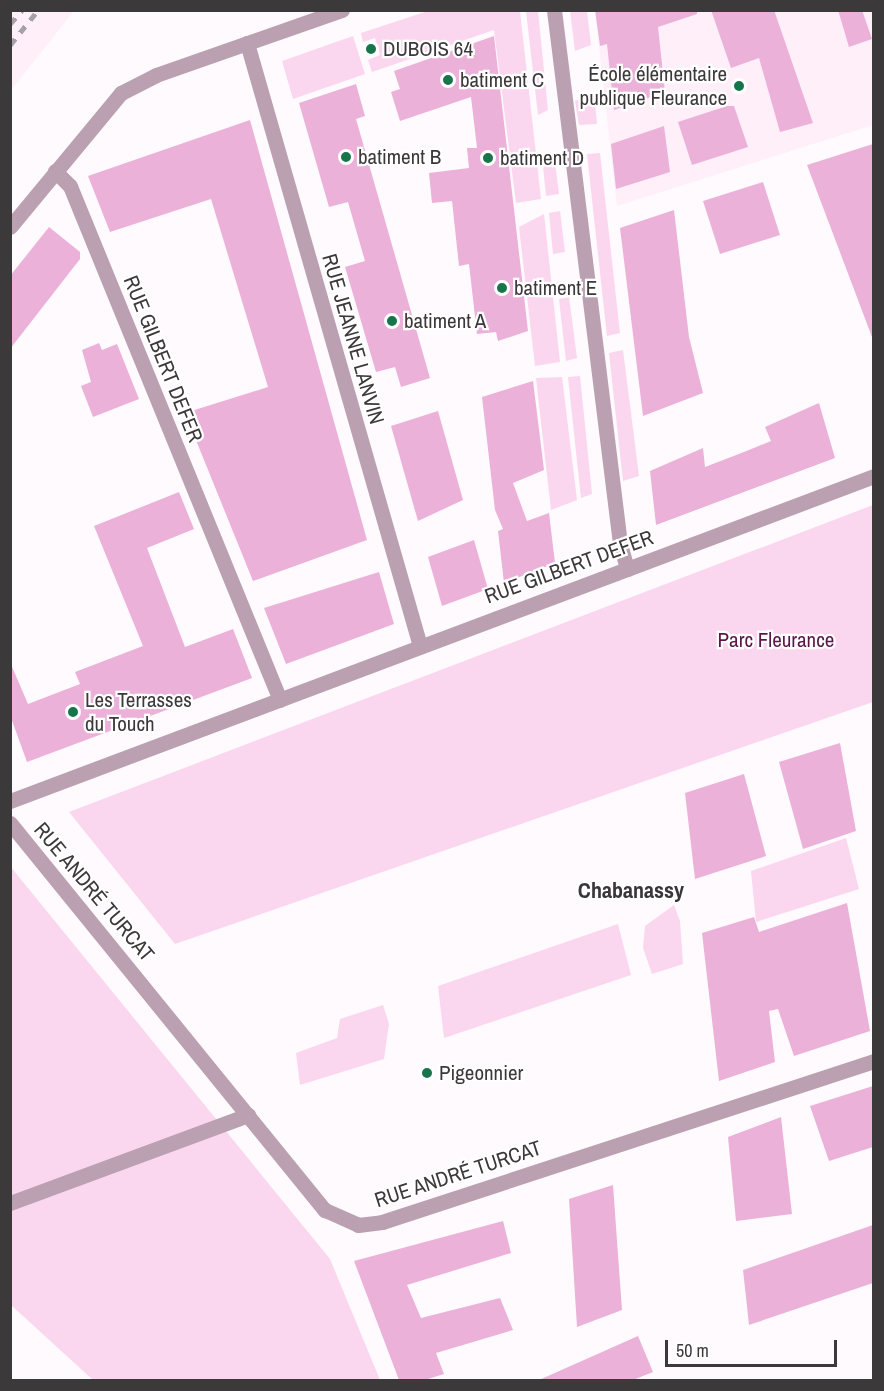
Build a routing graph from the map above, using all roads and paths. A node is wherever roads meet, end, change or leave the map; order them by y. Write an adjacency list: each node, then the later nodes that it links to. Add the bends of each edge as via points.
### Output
1 (342, 10): 3 (street)
2 (554, 10): 7 (street, via 620,544)
3 (247, 43): 4 (street, via 156,75 121,93); 8 (street, RUE JEANNE LANVIN)
4 (55, 171): 5 (street); 9 (street, RUE GILBERT DEFER, via 70,186)
5 (10, 227)
6 (873, 476): 7 (street, RUE GILBERT DEFER)
7 (627, 569): 8 (street, RUE GILBERT DEFER)
8 (420, 645): 9 (street, RUE GILBERT DEFER)
9 (280, 700): 10 (street, RUE GILBERT DEFER)
10 (10, 801)
11 (10, 824): 13 (street, RUE ANDRÉ TURCAT)
12 (873, 1061): 13 (street, RUE ANDRÉ TURCAT, via 382,1222 358,1225 325,1210)
13 (248, 1114): 14 (street)
14 (10, 1203)

